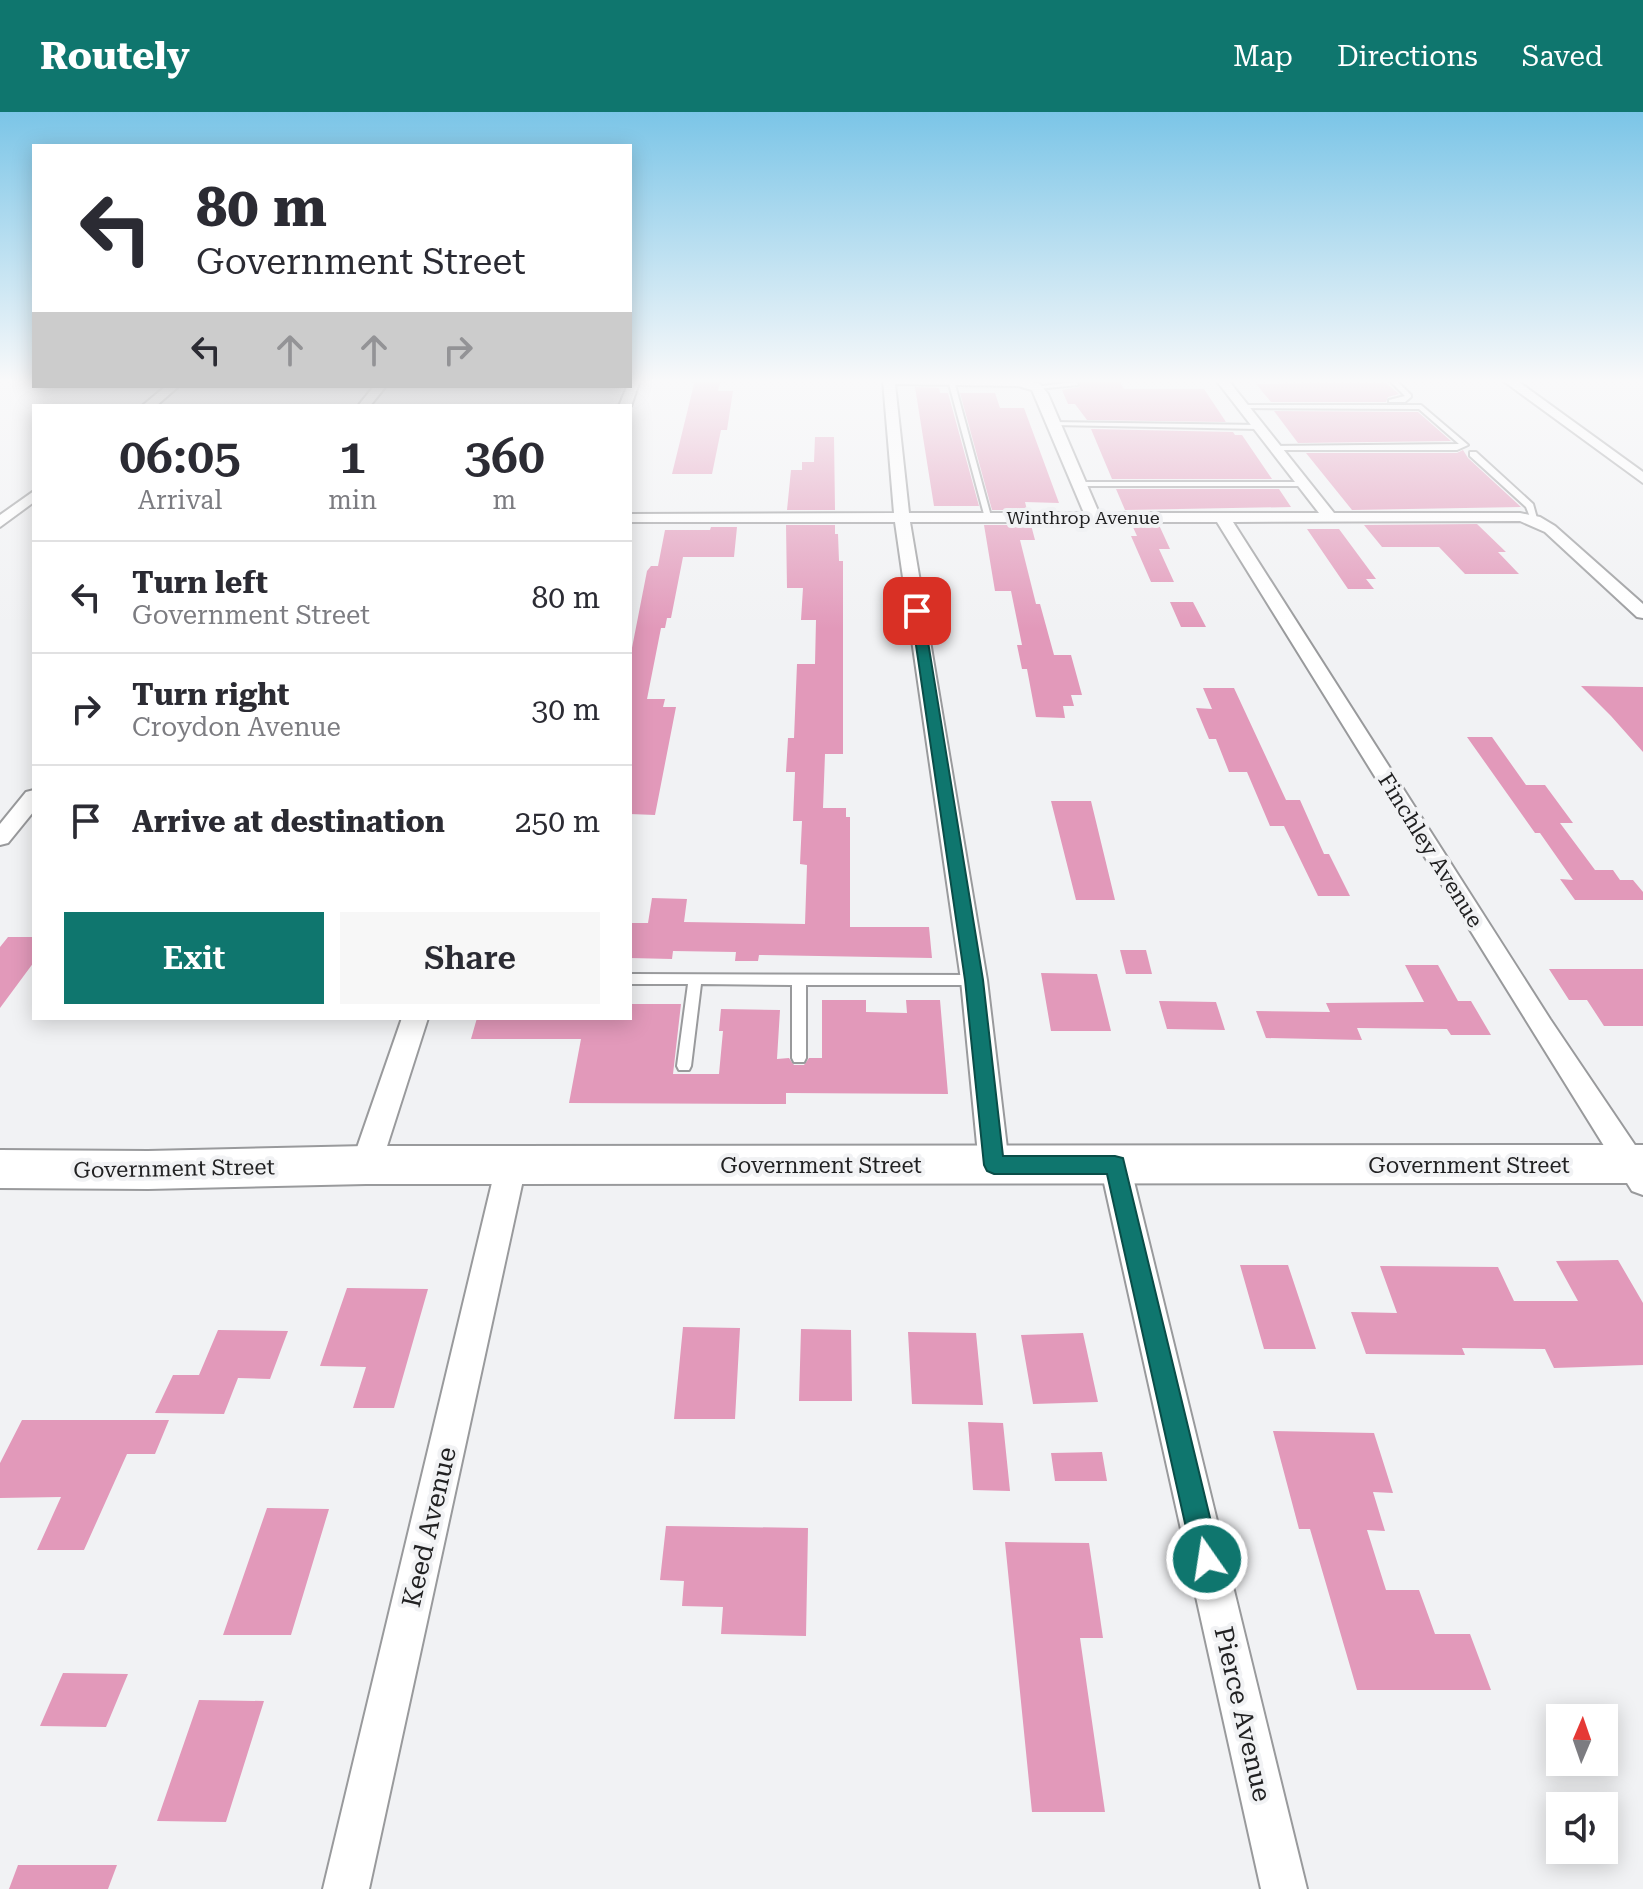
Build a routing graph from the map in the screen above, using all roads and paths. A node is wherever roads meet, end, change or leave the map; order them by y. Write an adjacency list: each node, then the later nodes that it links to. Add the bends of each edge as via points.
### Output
1 (897, 463): 14 (street)
2 (974, 463): 15 (lane)
3 (1070, 463): 8 (street)
4 (1288, 463): 9 (street)
5 (1483, 463): 17 (lane, via 1530,506)
6 (1621, 463): 7 (street)
7 (1643, 479)
8 (1079, 484): 9 (lane); 16 (street)
9 (1304, 484): 12 (street)
10 (32, 497): 18 (street)
11 (1222, 517): 12 (street, Winthrop Avenue); 16 (street, Winthrop Avenue); 34 (street, Finchley Avenue, via 1541,1026)
12 (1330, 517): 17 (street, Winthrop Avenue)
13 (632, 518): 14 (street, Winthrop Avenue)
14 (902, 518): 15 (street, Winthrop Avenue); 24 (street)
15 (989, 518): 16 (street, Winthrop Avenue)
16 (1094, 518)
17 (1535, 520): 19 (street)
18 (0, 522)
19 (1643, 613)
20 (32, 799): 21 (street)
21 (0, 838)
22 (632, 979): 23 (lane)
23 (695, 980): 25 (lane); 28 (lane)
24 (974, 980): 25 (lane); 30 (street)
25 (799, 981): 27 (lane)
26 (414, 1020): 29 (street)
27 (799, 1058)
28 (684, 1066)
29 (366, 1165): 32 (main road, Government Street); 33 (main road, Government Street)
30 (994, 1165): 31 (main road, Government Street); 32 (main road, Government Street)
31 (1115, 1165): 34 (main road, Government Street); 36 (street, Pierce Avenue)
32 (511, 1166): 35 (street, Keed Avenue)
33 (0, 1169)
34 (1639, 1170)
35 (346, 1889)
36 (1284, 1889)

